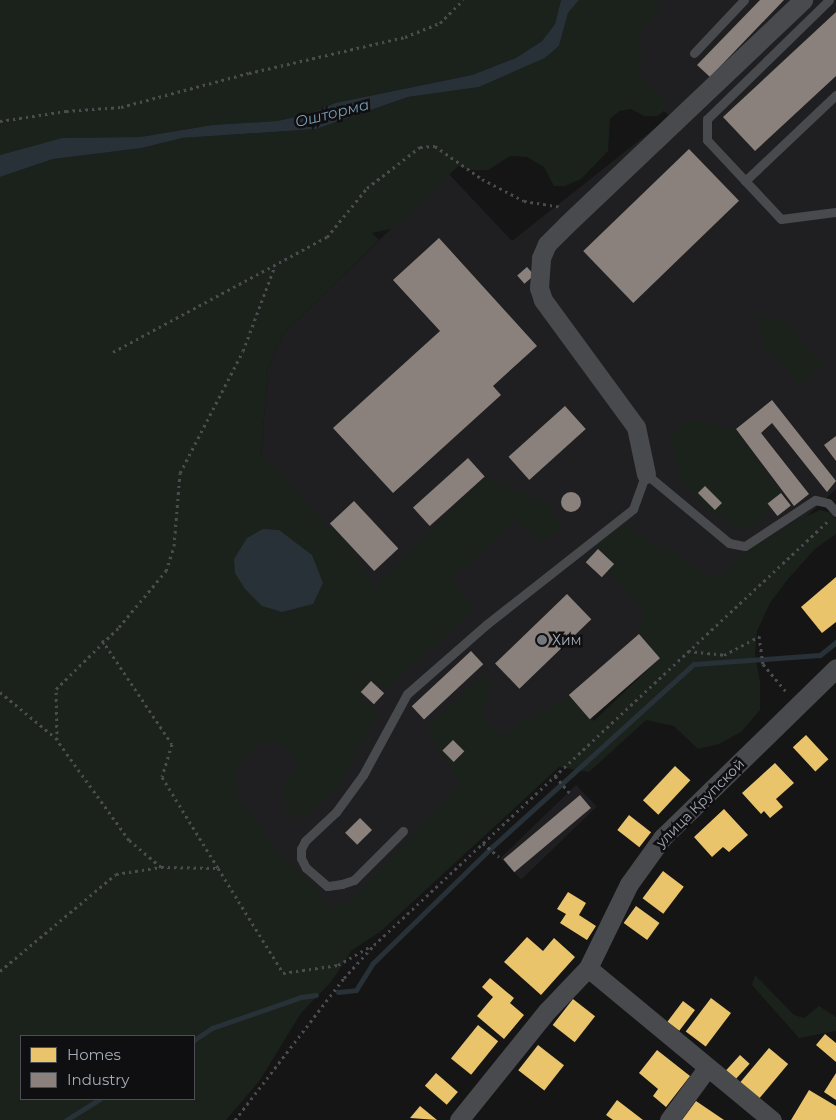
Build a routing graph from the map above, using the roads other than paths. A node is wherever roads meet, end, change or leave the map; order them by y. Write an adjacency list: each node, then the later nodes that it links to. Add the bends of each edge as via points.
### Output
1 (744, 0): 4 (lane)
2 (803, 0): 8 (street, via 547,244 541,258 539,288 550,311 636,427)
3 (828, 0): 6 (lane, via 707,119 707,140)
4 (694, 53)
5 (836, 95): 6 (lane)
6 (745, 181): 7 (lane, via 781,219)
7 (836, 212)
8 (646, 474): 9 (lane, via 729,544 745,546 814,500 828,503); 11 (lane, via 633,509 479,630 407,694 363,775 336,812 305,841 301,858 306,868 327,886 342,884 354,880)
9 (836, 513)
10 (836, 668): 12 (street, улица Крупской, via 662,838 629,884)
11 (403, 831)
12 (588, 968): 13 (street); 14 (street, улица Крупской, via 547,1011)
13 (707, 1068): 15 (street); 16 (street)
14 (459, 1120)
15 (669, 1120)
16 (772, 1120)

